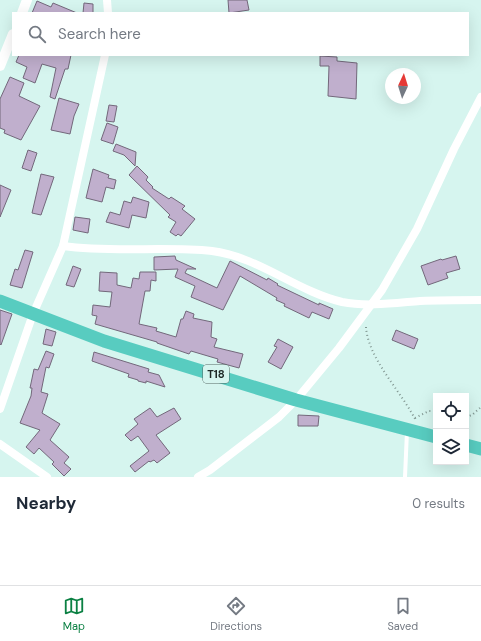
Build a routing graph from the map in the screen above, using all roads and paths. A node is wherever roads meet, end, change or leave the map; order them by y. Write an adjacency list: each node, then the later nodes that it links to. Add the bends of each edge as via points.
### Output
1 (27, 0): 3 (street)
2 (107, 0): 4 (street)
3 (22, 12)
4 (108, 12)
5 (12, 36): 7 (street)
6 (105, 56): 9 (street)
7 (0, 66)
8 (481, 97): 12 (street, via 417,230)
9 (64, 246): 12 (street, via 89,250 212,251 271,270 317,294 342,302); 13 (street)
10 (481, 300): 12 (street)
11 (0, 301): 13 (highway, T18)
12 (371, 304): 15 (street, via 340,348)
13 (33, 314): 15 (highway, T18, via 104,341); 17 (street)
14 (366, 326): 20 (path, via 367,337)
15 (296, 400): 20 (highway, T18); 26 (street)
16 (481, 407): 19 (path)
17 (0, 409)
18 (433, 411): 20 (path)
19 (469, 416)
20 (411, 423): 21 (highway, T18); 21 (path); 29 (lane)
21 (422, 433): 22 (highway, T18)
22 (433, 436)
23 (0, 444): 27 (street)
24 (469, 446): 25 (highway)
25 (481, 449)
26 (209, 474): 28 (street)
27 (47, 477)
28 (198, 477)
29 (405, 477)

